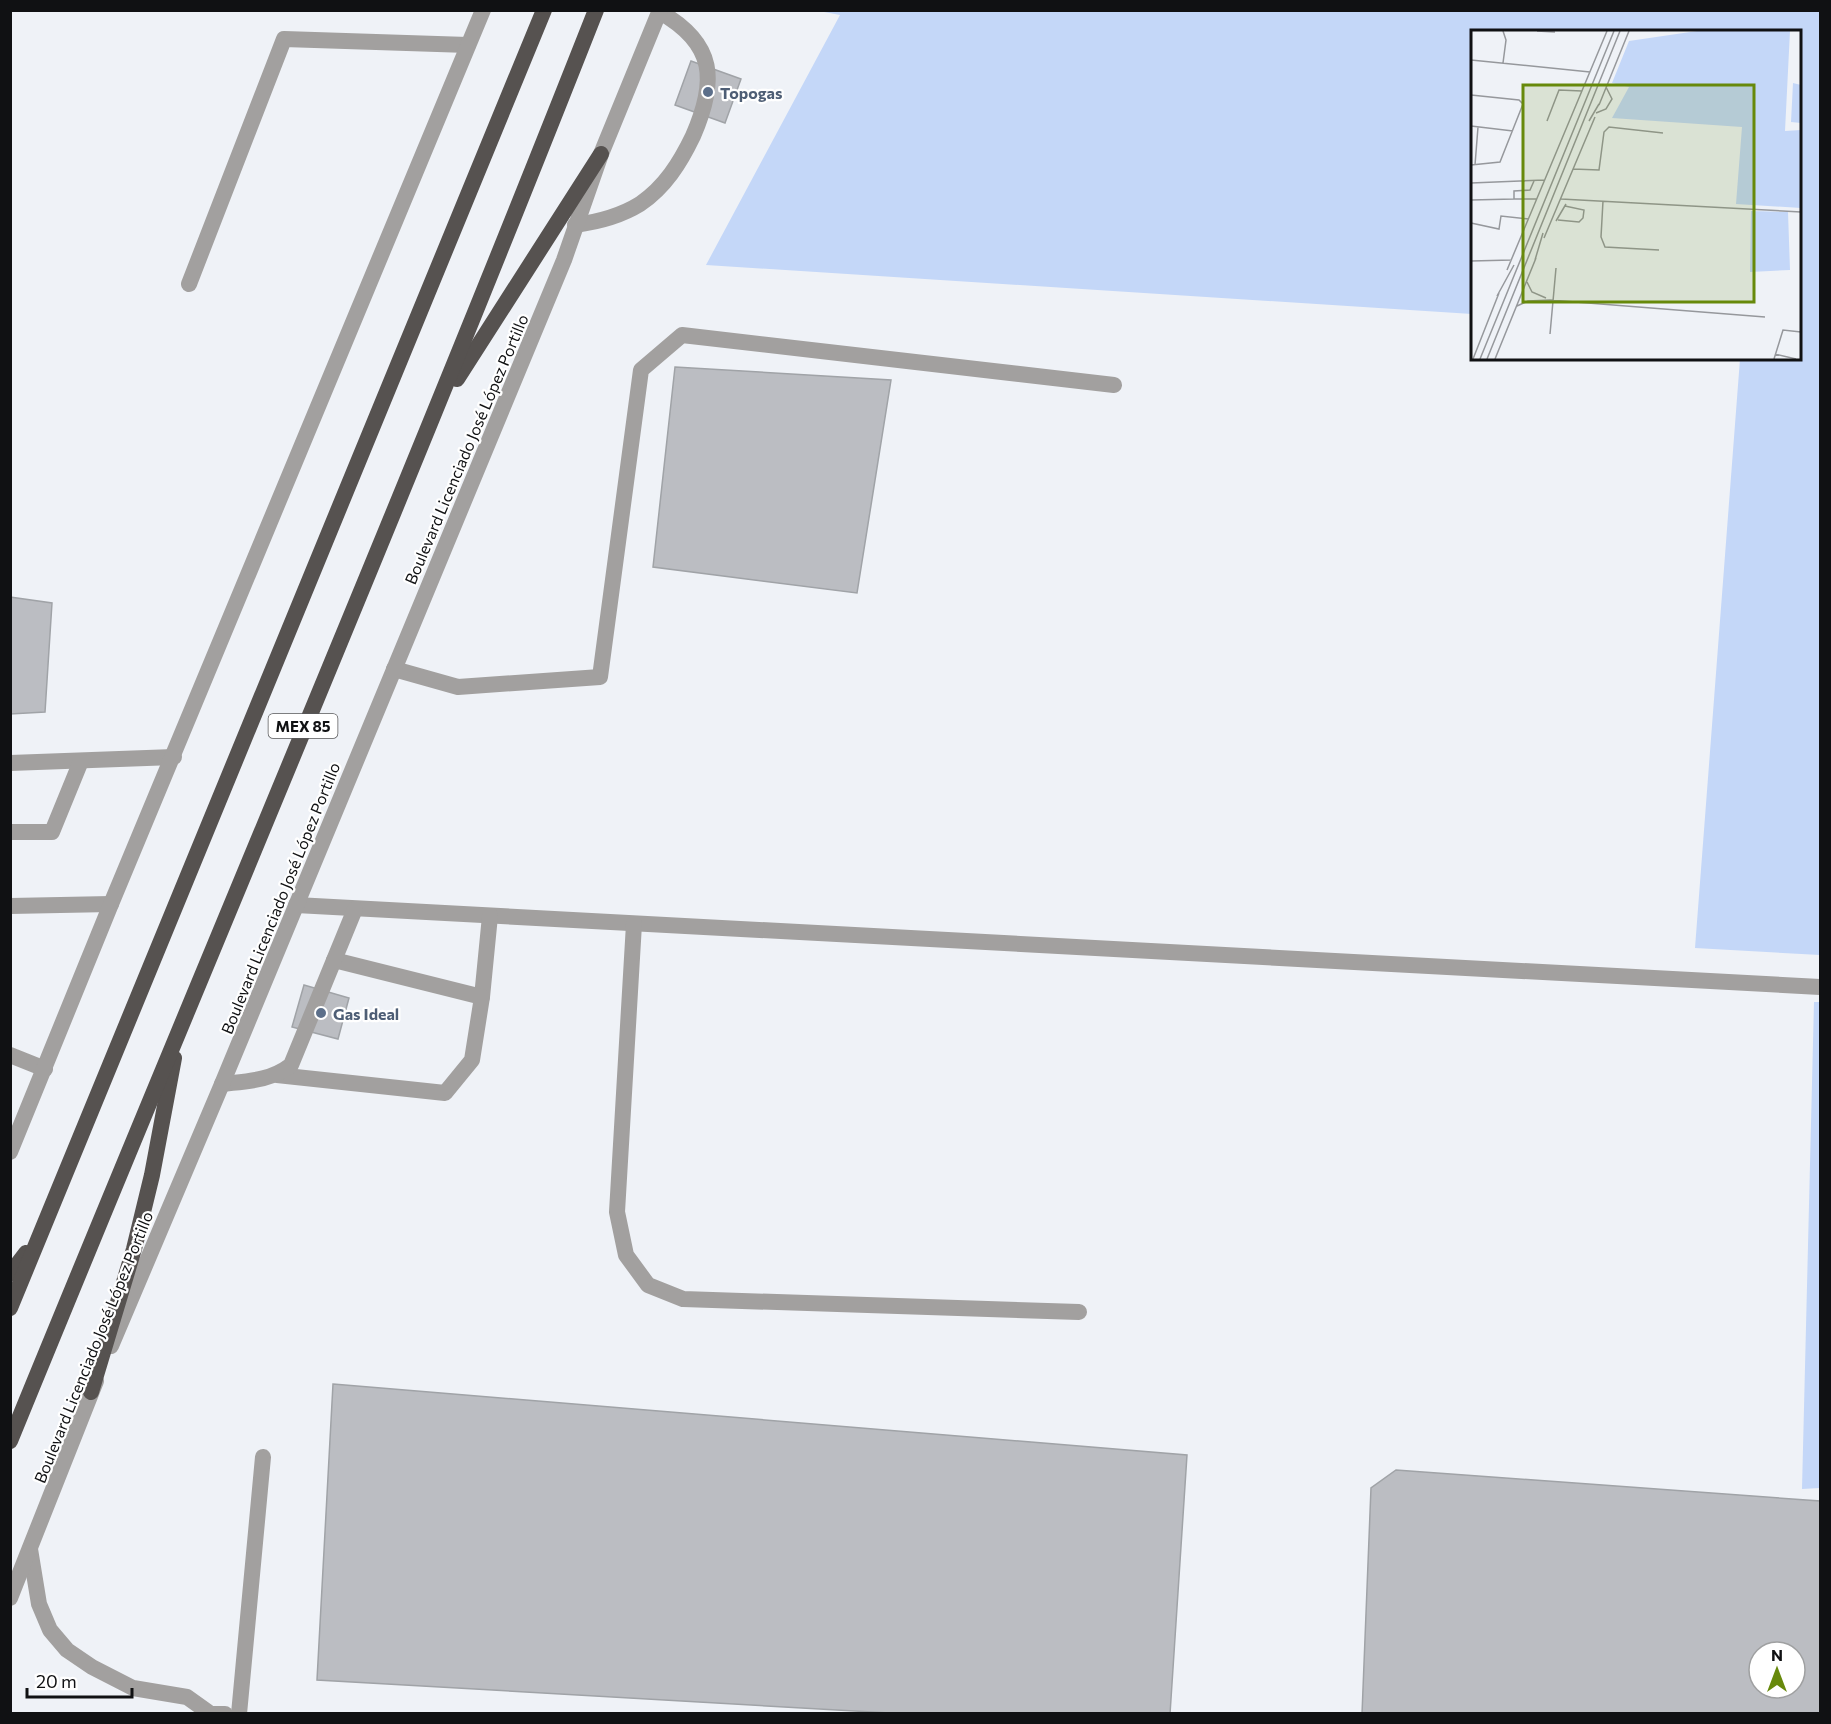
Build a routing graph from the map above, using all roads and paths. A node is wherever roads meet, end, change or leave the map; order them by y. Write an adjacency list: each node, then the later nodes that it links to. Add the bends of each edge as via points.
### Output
1 (483, 10): 5 (street)
2 (544, 10): 31 (highway, MEX 85)
3 (596, 10): 10 (highway, MEX 85)
4 (660, 11): 6 (street, Boulevard Licenciado José López Portillo); 7 (street, via 690,34 700,49 708,80 705,107 684,156 657,190 620,214)
5 (468, 45): 8 (street, via 284,39); 12 (street)
6 (601, 154): 7 (street, Boulevard Licenciado José López Portillo); 10 (highway)
7 (575, 225): 11 (street, Boulevard Licenciado José López Portillo, via 560,271)
8 (189, 284)
9 (1114, 385): 11 (street, via 682,335 641,370 600,677 458,687)
10 (433, 415): 25 (highway, MEX 85)
11 (394, 669): 18 (street, Boulevard Licenciado José López Portillo)
12 (174, 757): 13 (street); 16 (street)
13 (81, 761): 14 (street); 15 (street, via 52,832)
14 (10, 763)
15 (10, 832)
16 (111, 904): 17 (street); 27 (street)
17 (10, 906)
18 (296, 906): 19 (street); 29 (street, Boulevard Licenciado José López Portillo)
19 (355, 909): 20 (street); 22 (street)
20 (490, 916): 21 (street); 24 (street)
21 (634, 924): 23 (street); 34 (street, via 617,1212 626,1255 648,1285 683,1299)
22 (334, 960): 24 (street); 28 (street, via 291,1065)
23 (1821, 987)
24 (482, 997): 28 (street, via 472,1060 445,1093)
25 (180, 1025): 35 (highway, via 164,1118 134,1249); 36 (highway, MEX 85)
26 (10, 1055): 27 (street)
27 (45, 1069): 30 (street)
28 (277, 1075): 29 (street)
29 (222, 1084): 35 (street, Boulevard Licenciado José López Portillo)
30 (10, 1152)
31 (40, 1236): 32 (highway); 33 (highway, MEX 85)
32 (10, 1274)
33 (10, 1308)
34 (1079, 1312)
35 (91, 1392): 38 (street, Boulevard Licenciado José López Portillo)
36 (10, 1441)
37 (263, 1457): 41 (street)
38 (30, 1549): 39 (street, Boulevard Licenciado José López Portillo); 40 (street, via 39,1604 50,1630 67,1650 133,1688 187,1697)
39 (10, 1598)
40 (213, 1713)
41 (239, 1713)

